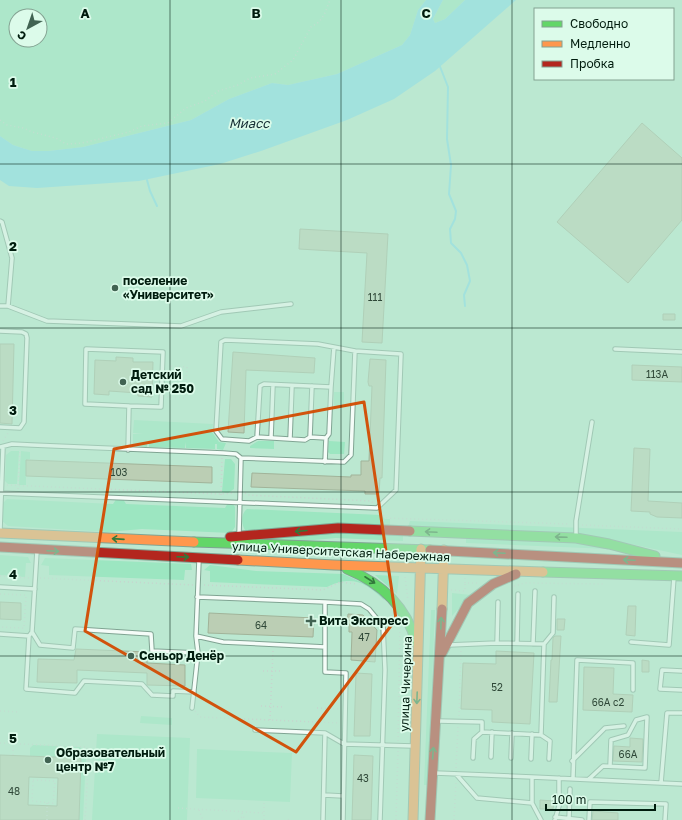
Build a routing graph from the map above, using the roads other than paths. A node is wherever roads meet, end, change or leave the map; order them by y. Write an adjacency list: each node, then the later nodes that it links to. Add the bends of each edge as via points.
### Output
1 (0, 221): 4 (lane, via 12,258)
2 (291, 304): 4 (lane, via 221,312 180,326 47,321)
3 (0, 306): 4 (lane)
4 (8, 306)
5 (0, 332): 16 (lane, via 22,332 27,338 24,422 20,428)
6 (334, 347): 8 (lane); 13 (lane); 17 (lane, via 318,344 225,340 221,342 216,431 222,440 249,441)
7 (615, 349): 9 (lane)
8 (355, 352): 25 (lane, via 351,455 344,462); 27 (lane, via 401,354 396,490 377,508)
9 (682, 352)
10 (273, 385): 11 (lane); 17 (lane, via 264,384 259,389); 19 (lane)
11 (292, 386): 12 (lane); 21 (lane)
12 (312, 386): 13 (lane); 18 (lane)
13 (331, 387): 20 (lane, via 329,434)
14 (129, 406): 14 (lane, via 161,407 163,352 86,349 85,404); 23 (lane)
15 (592, 422): 30 (lane)
16 (0, 427)
17 (257, 437): 19 (lane)
18 (310, 437): 20 (lane); 21 (lane, via 305,440)
19 (271, 438): 21 (lane)
20 (326, 438): 25 (lane)
21 (290, 439)
22 (1, 447): 23 (lane, via 20,445); 26 (lane)
23 (128, 450): 24 (lane, via 223,453 236,454)
24 (241, 458): 25 (lane); 27 (lane)
25 (325, 462)
26 (0, 493): 27 (lane); 28 (lane)
27 (240, 502): 29 (lane)
28 (0, 533): 31 (main road, улица Университетская Набережная, one-way to 28)
29 (239, 537): 30 (main road, one-way to 29, via 338,528); 31 (main road)
30 (576, 538): 37 (main road)
31 (146, 541): 33 (main road, улица Университетская Набережная)
32 (0, 547): 34 (main road, улица Университетская Набережная)
33 (421, 549): 35 (main road, улица Университетская Набережная); 39 (main road, улица Чичерина)
34 (37, 550): 36 (main road, улица Университетская Набережная, one-way to 36); 44 (lane)
35 (444, 550): 37 (main road, улица Университетская Набережная, one-way to 35); 40 (main road)
36 (199, 557): 38 (main road, улица Университетская Набережная); 47 (lane)
37 (681, 562)
38 (334, 565): 39 (main road, улица Университетская Набережная); 64 (main road, one-way to 64, via 368,578 394,599 414,633)
39 (420, 568): 40 (main road, улица Университетская Набережная); 64 (main road, улица Чичерина)
40 (443, 569): 41 (main road, улица Университетская Набережная); 63 (main road, one-way to 40)
41 (522, 572): 42 (main road, улица Университетская Набережная); 60 (main road, via 493,584 468,603)
42 (678, 576): 55 (lane, via 669,645)
43 (0, 587): 44 (lane)
44 (35, 589): 51 (lane)
45 (535, 591): 58 (lane)
46 (518, 594): 57 (lane)
47 (197, 597): 49 (lane); 54 (lane)
48 (554, 597): 59 (lane, via 554,633)
49 (325, 602): 61 (lane); 81 (lane, via 361,604 369,608 383,626 385,670)
50 (498, 602): 56 (lane)
51 (32, 632): 53 (lane); 62 (lane, via 40,645 73,648 75,629 152,634 152,652)
52 (0, 634): 53 (lane)
53 (29, 636): 68 (lane, via 26,689 75,693 84,682 142,684 152,695 173,696 173,691)
54 (196, 636): 61 (lane, via 224,642); 62 (lane)
55 (631, 642)
56 (497, 643): 57 (lane); 60 (lane)
57 (517, 644): 58 (lane)
58 (533, 644): 59 (lane)
59 (544, 644): 79 (lane)
60 (445, 646): 63 (main road)
61 (325, 647): 80 (lane, via 325,672 346,673)
62 (198, 653): 68 (lane)
63 (440, 658): 71 (main road)
64 (419, 659): 82 (main road, улица Чичерина, one-way to 82)
65 (682, 671): 67 (lane, via 662,670 660,689)
66 (633, 690): 88 (lane, via 633,663 578,660)
67 (682, 690)
68 (194, 692): 69 (lane)
69 (192, 708)
70 (682, 713): 96 (lane, via 667,712)
71 (435, 721): 74 (lane, via 482,722); 90 (main road, one-way to 71)
72 (624, 726): 88 (lane, via 605,728)
73 (255, 730): 76 (lane)
74 (482, 732): 75 (lane); 84 (lane, via 474,739)
75 (492, 732): 77 (lane); 83 (lane)
76 (325, 733): 80 (lane); 99 (lane)
77 (512, 733): 78 (lane); 85 (lane)
78 (532, 734): 79 (lane); 86 (lane)
79 (541, 735): 87 (lane, via 550,741)
80 (344, 744): 81 (lane); 100 (lane)
81 (382, 745): 82 (lane); 106 (lane)
82 (416, 747): 107 (main road, улица Чичерина)
83 (491, 757)
84 (473, 758)
85 (511, 758)
86 (531, 759)
87 (549, 759)
88 (572, 761): 94 (lane)
89 (610, 766): 89 (lane, via 611,740 628,735 636,720 647,717 645,768); 95 (lane, via 603,766)
90 (432, 773): 91 (lane); 108 (main road)
91 (456, 774): 92 (lane); 101 (lane, via 477,798)
92 (532, 777): 93 (lane); 101 (lane)
93 (559, 778): 94 (lane); 102 (lane)
94 (573, 778): 95 (lane)
95 (589, 780): 96 (lane)
96 (662, 782): 97 (lane)
97 (682, 784)
98 (570, 789): 103 (lane)
99 (324, 795): 100 (lane); 104 (lane)
100 (343, 796): 105 (lane)
101 (532, 803): 109 (lane)
102 (555, 819): 103 (lane)
103 (569, 819): 110 (lane)
104 (323, 820)
105 (343, 820)
106 (380, 820)
107 (413, 820)
108 (430, 820)
109 (541, 820)
110 (582, 820)
111 (589, 820): 112 (lane, via 590,802 666,804)
112 (665, 820)

